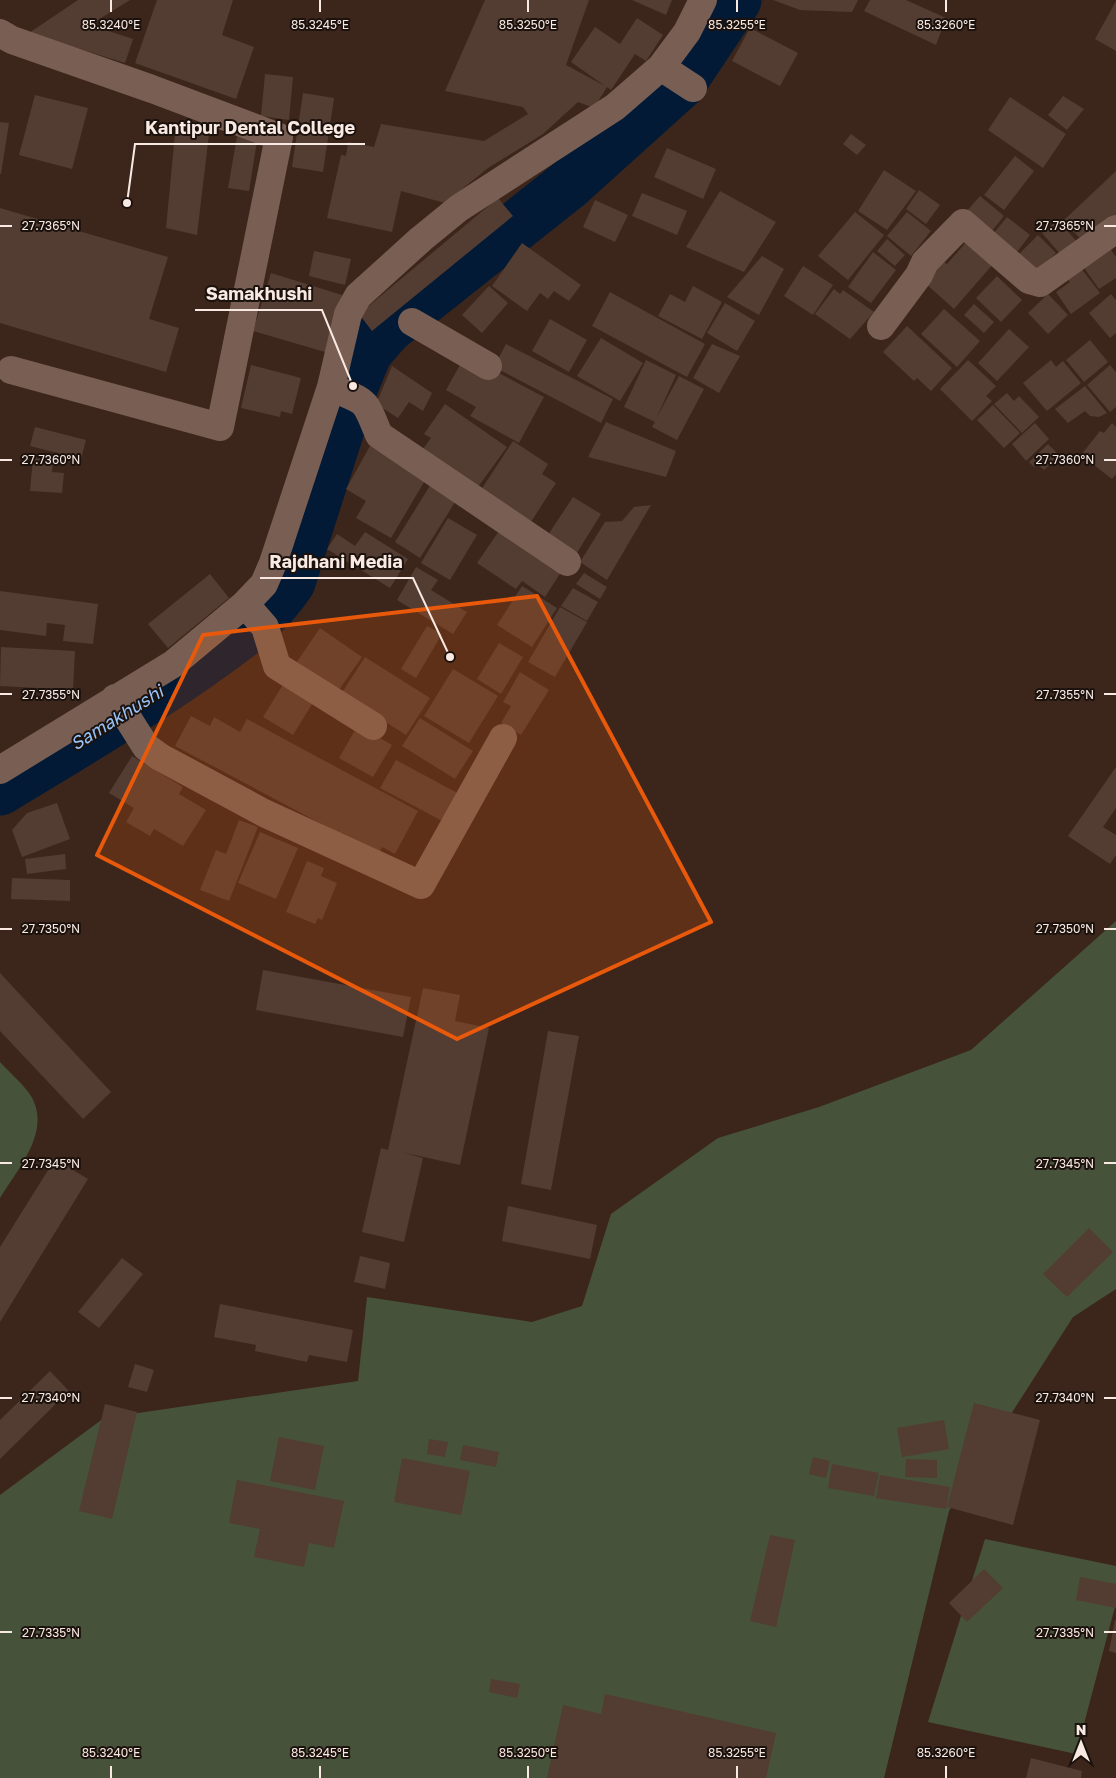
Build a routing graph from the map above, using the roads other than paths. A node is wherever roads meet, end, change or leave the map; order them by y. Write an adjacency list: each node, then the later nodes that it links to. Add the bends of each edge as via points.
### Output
1 (703, 0): 8 (street, via 687,32 675,76 615,106 459,208 358,296 348,314)
2 (0, 33): 7 (street, via 279,137 220,427)
3 (1116, 229): 5 (street, via 1040,283 1029,280 963,223 925,262 919,275)
4 (412, 322): 6 (street)
5 (880, 326)
6 (488, 366)
7 (11, 370)
8 (344, 392): 9 (street, via 367,404 379,435); 10 (street)
9 (567, 562)
10 (254, 615): 11 (street, via 173,664); 12 (street, via 277,666)
11 (121, 708): 13 (street, via 146,746 160,757 264,813 421,885); 14 (street)
12 (373, 726)
13 (503, 738)
14 (0, 770)

